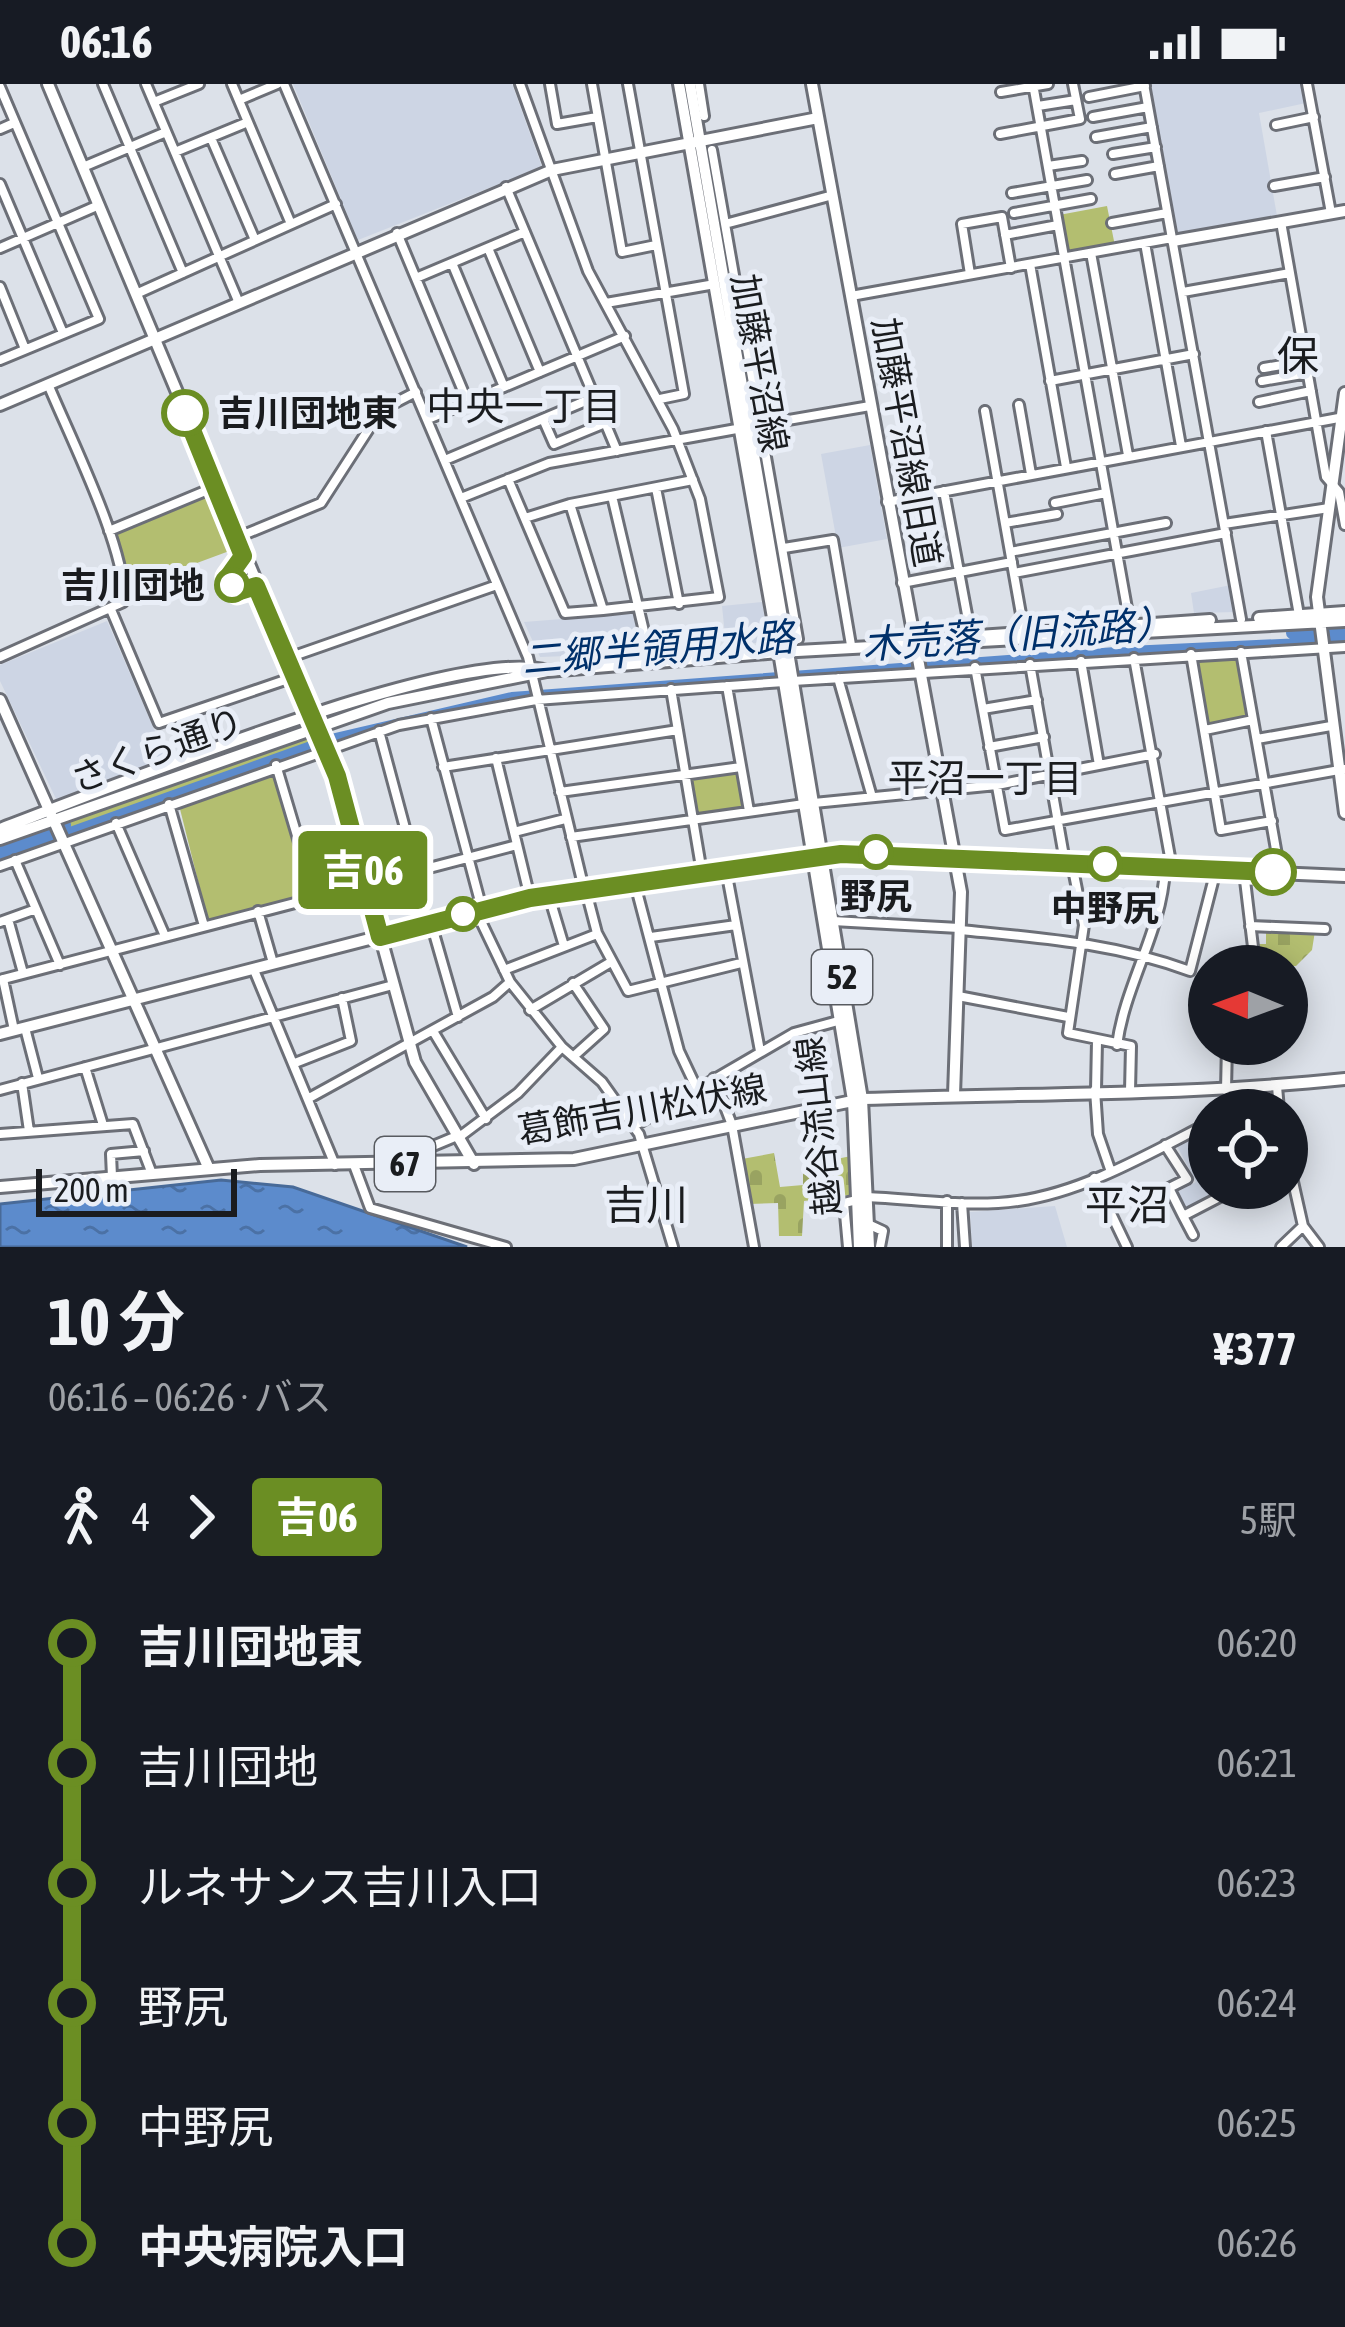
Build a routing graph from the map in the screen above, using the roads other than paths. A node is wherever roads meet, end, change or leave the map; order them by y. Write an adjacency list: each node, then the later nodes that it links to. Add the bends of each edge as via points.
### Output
1 (48, 84): 54 (street)
2 (103, 84): 45 (street)
3 (146, 84): 25 (street)
4 (232, 84): 23 (street)
5 (280, 84): 23 (street); 67 (street)
6 (520, 84): 55 (street)
7 (550, 84): 29 (street, via 557,124)
8 (592, 84): 29 (street)
9 (628, 84): 46 (street)
10 (679, 84): 43 (street, 加藤平沼線)
11 (690, 84): 43 (street, 加藤平沼線)
12 (699, 84): 28 (street)
13 (812, 84): 32 (street, 加藤平沼線旧道)
14 (1048, 84): 18 (street)
15 (1073, 84): 24 (street)
16 (1307, 84): 31 (street)
17 (193, 85): 25 (street)
18 (1034, 85): 21 (street); 26 (street)
19 (1144, 85): 22 (street); 27 (street)
20 (0, 87): 34 (street)
21 (1001, 92)
22 (1089, 97)
23 (239, 100): 33 (street)
24 (1076, 100): 26 (street); 36 (street, via 1080,119)
25 (154, 102): 39 (street)
26 (1037, 106): 36 (street)
27 (1148, 106): 30 (street); 37 (street)
28 (704, 116)
29 (598, 117): 50 (street)
30 (1093, 117)
31 (1313, 117): 35 (street); 57 (street)
32 (818, 118): 43 (street); 65 (street, 加藤平沼線旧道)
33 (248, 122): 42 (street); 76 (street)
34 (14, 123): 38 (street); 75 (street)
35 (1276, 124)
36 (1041, 126): 40 (street); 52 (street)
37 (1152, 127): 41 (street); 44 (street)
38 (0, 129)
39 (166, 132): 45 (street); 48 (street)
40 (1000, 134)
41 (1096, 137)
42 (211, 138): 48 (street); 84 (street)
43 (694, 140): 46 (street); 58 (street, 加藤平沼線); 101 (street, 加藤平沼線)
44 (1156, 147): 49 (street); 53 (street)
45 (130, 148): 54 (street); 97 (street)
46 (640, 149): 50 (street); 87 (street)
47 (712, 150): 58 (street)
48 (176, 152): 92 (street)
49 (1113, 154)
50 (604, 156): 55 (street); 87 (street, via 622,252)
51 (1082, 161): 52 (street)
52 (1048, 166): 61 (street)
53 (1159, 166): 56 (street); 72 (street)
54 (83, 167): 69 (street)
55 (552, 170): 63 (street); 107 (street)
56 (1115, 174)
57 (1324, 177): 62 (street); 73 (street)
58 (712, 178): 77 (street); 101 (street, 加藤平沼線)
59 (1087, 180): 61 (street)
60 (0, 184): 83 (street)
61 (1052, 186): 64 (street); 68 (street)
62 (1274, 186)
63 (506, 187): 80 (street); 81 (street)
64 (1012, 193)
65 (833, 195): 77 (street); 106 (street, 加藤平沼線旧道)
66 (1091, 199): 68 (street)
67 (336, 204): 76 (street); 90 (street)
68 (1055, 205): 71 (street); 79 (street)
69 (99, 206): 75 (street); 105 (street)
70 (1345, 211): 73 (street)
71 (1013, 213)
72 (1167, 213): 78 (street); 85 (street)
73 (1331, 213): 74 (street)
74 (1280, 222): 85 (street); 98 (street)
75 (58, 224): 83 (street); 109 (street, via 99,319)
76 (291, 224): 84 (street)
77 (724, 224): 101 (street)
78 (1112, 224)
79 (1058, 225): 82 (street); 93 (street)
80 (525, 232): 89 (street); 114 (street)
81 (397, 233): 90 (street); 100 (street)
82 (1005, 235): 96 (street); 99 (street, via 1002,217 962,224)
83 (23, 238): 88 (street); 109 (street)
84 (255, 240): 92 (street)
85 (1172, 240): 86 (street); 103 (street)
86 (1145, 243): 91 (street); 115 (street)
87 (656, 245): 104 (street)
88 (0, 248)
89 (488, 248): 94 (street); 120 (street)
90 (356, 250): 108 (street); 128 (street)
91 (1090, 253): 93 (street); 119 (street)
92 (219, 256): 97 (street); 108 (street)
93 (1064, 257): 95 (street); 122 (street)
94 (452, 263): 100 (street); 126 (street)
95 (1030, 264): 96 (street); 123 (street)
96 (1011, 268): 99 (street)
97 (183, 273): 105 (street)
98 (1290, 273): 103 (street); 117 (street)
99 (970, 275): 106 (street)
100 (416, 278): 133 (street)
101 (725, 282): 104 (street); 143 (street, 加藤平沼線); 143 (street)
102 (0, 287): 112 (street)
103 (1183, 292): 113 (street)
104 (664, 293): 107 (street); 131 (street, via 684,394)
105 (136, 294): 111 (street)
106 (851, 296): 136 (street, 加藤平沼線旧道)
107 (606, 303): 110 (street)
108 (239, 304): 111 (street)
109 (63, 333): 112 (street)
110 (626, 336): 114 (street); 131 (street)
111 (155, 340): 125 (street); 158 (street)
112 (25, 349): 116 (street)
113 (1194, 354): 115 (street); 146 (street)
114 (577, 356): 120 (street); 130 (street)
115 (1166, 359): 119 (street); 147 (street)
116 (0, 360)
117 (1306, 361): 118 (street); 121 (street)
118 (1264, 368)
119 (1112, 370): 122 (street); 149 (street)
120 (540, 372): 126 (street)
121 (1308, 373): 124 (street); 127 (street)
122 (1085, 375): 123 (street); 152 (street)
123 (1050, 381): 153 (street)
124 (1262, 381)
125 (48, 384): 134 (street); 178 (street)
126 (504, 387): 133 (street)
127 (1311, 391): 132 (street); 141 (street)
128 (416, 392): 139 (street); 180 (street, via 381,410 321,503)
129 (1345, 393): 138 (street)
130 (595, 397): 140 (street); 142 (street)
131 (660, 399): 145 (street)
132 (1259, 402)
133 (468, 403): 139 (street)
134 (0, 404)
135 (1019, 405): 154 (street)
136 (870, 406): 143 (street); 165 (street, 加藤平沼線旧道)
137 (985, 411): 157 (street)
138 (1343, 417): 141 (street); 151 (street)
139 (428, 419): 150 (street)
140 (543, 419): 142 (street, via 554,444); 150 (street)
141 (1316, 422): 144 (street); 161 (street)
142 (605, 423): 148 (street)
143 (751, 426): 145 (street); 172 (street, 加藤平沼線); 205 (street, 加藤平沼線)
144 (1266, 431): 146 (street); 171 (street)
145 (677, 440): 148 (street); 156 (street)
146 (1209, 441): 147 (street); 177 (street)
147 (1181, 446): 149 (street)
148 (616, 451): 155 (street)
149 (1128, 455): 152 (street)
150 (445, 460): 164 (street)
151 (1340, 460): 161 (street)
152 (1100, 461): 153 (street); 162 (street)
153 (1066, 467): 154 (street)
154 (1031, 474): 157 (street)
155 (508, 479): 164 (street); 173 (street)
156 (693, 480): 159 (street); 187 (street, via 719,597)
157 (998, 480): 160 (street); 174 (street)
158 (215, 487): 178 (street); 180 (street)
159 (656, 488): 163 (street); 187 (street)
160 (944, 490): 165 (street); 184 (street)
161 (1339, 491): 168 (street); 169 (street)
162 (1106, 493): 166 (street); 179 (street)
163 (612, 496): 167 (street); 188 (street)
164 (461, 498): 186 (street)
165 (887, 502): 185 (street, 加藤平沼線旧道)
166 (1055, 503)
167 (570, 504): 173 (street); 189 (street)
168 (1329, 508): 171 (street); 194 (street)
169 (1344, 512): 176 (street)
170 (1057, 514): 174 (street)
171 (1282, 514): 177 (street); 191 (street)
172 (773, 517): 181 (street); 205 (street, 加藤平沼線)
173 (525, 518): 189 (street, via 565,614)
174 (1005, 523): 183 (street)
175 (1166, 523): 179 (street)
176 (1345, 525)
177 (1225, 528): 182 (street); 193 (street)
178 (109, 531): 190 (street, via 125,588)
179 (1114, 533): 182 (street); 183 (street)
180 (236, 538): 207 (street)
181 (784, 548): 198 (street); 199 (street, via 832,540)
182 (1118, 552): 183 (street); 195 (street)
183 (1012, 562): 184 (street); 196 (street)
184 (959, 573): 185 (street); 197 (street)
185 (902, 583): 200 (street, 加藤平沼線旧道)
186 (497, 584): 207 (street); 214 (street)
187 (679, 604): 188 (street)
188 (639, 608): 189 (street); 209 (street)
189 (603, 610)
190 (112, 612): 206 (street); 215 (street, via 159,723)
191 (1300, 615): 193 (street); 194 (street)
192 (1345, 616): 194 (street)
193 (1240, 619): 195 (street)
194 (1318, 622): 200 (street); 201 (street)
195 (1130, 625): 196 (street)
196 (1024, 631): 197 (street)
197 (971, 636): 200 (street)
198 (798, 639)
199 (851, 644): 200 (street); 205 (street)
200 (913, 647): 205 (street); 213 (street, 加藤平沼線旧道)
201 (1320, 647): 202 (street); 203 (street); 227 (street)
202 (1345, 647)
203 (1241, 652): 204 (street); 225 (street)
204 (1191, 654): 208 (street); 230 (street)
205 (786, 656): 209 (street, さくら通り); 217 (street, 越谷流山線 / 52)
206 (0, 657)
207 (286, 658): 215 (street)
208 (1134, 658): 210 (street); 236 (street)
209 (651, 661): 214 (street, さくら通り)
210 (1081, 661): 211 (street); 239 (street)
211 (1030, 664): 212 (street); 222 (street)
212 (975, 668): 213 (street); 223 (street)
213 (917, 672): 216 (street); 247 (street, 加藤平沼線旧道)
214 (531, 675): 220 (street); 226 (street, さくら通り, via 443,680)
215 (294, 677): 226 (street)
216 (838, 678): 217 (street); 250 (street)
217 (790, 680): 218 (street); 253 (street, 越谷流山線 / 52)
218 (727, 686): 219 (street); 241 (street)
219 (671, 688): 220 (street); 229 (street)
220 (536, 699): 224 (street); 235 (street)
221 (0, 700): 256 (street)
222 (1037, 700): 223 (street); 231 (street)
223 (982, 709): 234 (street)
224 (431, 718): 228 (street); 240 (street)
225 (1253, 720): 230 (street); 232 (street)
226 (314, 724): 233 (street); 256 (street, さくら通り)
227 (1331, 726): 232 (street); 242 (street)
228 (379, 730): 233 (street); 275 (street)
229 (678, 730): 235 (street); 244 (street)
230 (1205, 730): 249 (street)
231 (1044, 737): 234 (street); 243 (street)
232 (1257, 740): 245 (street)
233 (325, 747): 238 (street); 282 (street)
234 (989, 747): 246 (street)
235 (548, 748): 237 (street); 248 (street)
236 (1154, 754): 239 (street); 251 (street)
237 (496, 758): 240 (street); 263 (street)
238 (276, 765): 252 (street); 286 (street)
239 (1099, 765): 243 (street)
240 (443, 767): 268 (street)
241 (741, 767): 244 (street); 254 (street)
242 (1341, 769): 245 (street); 255 (street)
243 (1051, 774): 246 (street); 259 (street)
244 (686, 775): 248 (street); 258 (street)
245 (1265, 783): 249 (street); 260 (street)
246 (997, 784): 247 (street); 259 (street, via 1005,830)
247 (941, 790): 250 (street); 270 (street, 加藤平沼線旧道)
248 (560, 792): 257 (street)
249 (1216, 793): 251 (street); 260 (street, via 1221,830)
250 (872, 796): 253 (street)
251 (1163, 802): 259 (street); 274 (street)
252 (170, 804): 261 (street); 295 (street)
253 (809, 804): 254 (street); 269 (street, 越谷流山線 / 52)
254 (749, 812): 258 (street)
255 (1345, 813)
256 (49, 818): 262 (street, さくら通り); 265 (street, さくら通り); 266 (street)
257 (566, 819): 263 (street); 264 (street)
258 (693, 819): 264 (street); 280 (street)
259 (1058, 821): 272 (street)
260 (1271, 821): 279 (street)
261 (116, 823): 266 (street); 300 (street)
262 (0, 829)
263 (514, 832): 267 (street)
264 (571, 837): 284 (street)
265 (0, 839)
266 (59, 842): 271 (street); 306 (street)
267 (517, 845): 268 (street); 287 (street)
268 (467, 856): 275 (street); 289 (street)
269 (818, 856): 270 (street); 276 (street); 292 (street, 越谷流山線 / 52); 327 (street, 越谷流山線 / 52)
270 (955, 856): 272 (street); 297 (street, 加藤平沼線旧道)
271 (15, 860): 273 (street); 288 (street)
272 (1068, 862): 274 (street); 303 (street)
273 (0, 866)
274 (1169, 867): 277 (street); 307 (street)
275 (416, 869): 282 (street)
276 (726, 870): 280 (street); 294 (street)
277 (1216, 870): 278 (street); 307 (street, via 1190,971)
278 (1244, 871): 279 (street); 296 (street)
279 (1280, 872): 281 (street)
280 (702, 873): 283 (street)
281 (1345, 876)
282 (366, 883): 286 (street); 301 (street)
283 (634, 883): 284 (street); 302 (street)
284 (585, 889): 285 (street); 299 (street)
285 (549, 895): 287 (street); 305 (street)
286 (315, 896): 290 (street)
287 (530, 898): 289 (street)
288 (36, 910): 291 (street); 310 (street)
289 (479, 910): 293 (street); 313 (street)
290 (258, 911): 295 (street); 311 (street)
291 (4, 920): 314 (street)
292 (833, 921): 297 (street); 354 (street, 越谷流山線 / 52)
293 (431, 922): 301 (street); 326 (street)
294 (736, 925): 302 (street); 309 (street)
295 (204, 926): 300 (street)
296 (1250, 926): 298 (street); 304 (street)
297 (961, 929): 303 (street); 320 (street, 加藤平沼線旧道)
298 (1325, 929)
299 (597, 934): 305 (street); 308 (street)
300 (165, 936): 306 (street)
301 (380, 937): 311 (street); 319 (street)
302 (651, 938): 317 (street)
303 (1082, 942): 307 (street); 325 (street)
304 (1250, 945)
305 (564, 946): 313 (street)
306 (111, 950): 310 (street); 322 (street)
307 (1144, 954): 333 (street)
308 (611, 962): 317 (street, via 628,991); 318 (street)
309 (741, 963): 317 (street); 336 (street)
310 (60, 964): 314 (street)
311 (274, 964): 312 (street)
312 (254, 970): 322 (street); 324 (street)
313 (504, 970): 316 (street)
314 (23, 974): 315 (street)
315 (2, 980): 328 (street)
316 (509, 982): 323 (street); 326 (street)
317 (664, 982): 345 (street)
318 (573, 983): 323 (street); 337 (street, via 604,1029)
319 (393, 985): 321 (street); 332 (street)
320 (954, 995): 325 (street); 352 (street, 加藤平沼線旧道)
321 (342, 998): 324 (street); 338 (street, via 351,1041)
322 (135, 1002): 328 (street); 334 (street)
323 (530, 1010): 335 (street)
324 (274, 1016): 334 (street); 338 (street)
325 (1068, 1016): 331 (street, via 1068,1033)
326 (458, 1017): 329 (street)
327 (838, 1021): 336 (street); 354 (street, 越谷流山線 / 52)
328 (20, 1029): 330 (street); 340 (street)
329 (433, 1031): 332 (street); 355 (street)
330 (0, 1034)
331 (1097, 1041): 333 (street); 349 (street)
332 (410, 1044): 353 (street); 362 (street)
333 (1117, 1045): 350 (street, via 1132,1046)
334 (156, 1047): 339 (street); 370 (street)
335 (562, 1047): 337 (street); 355 (street)
336 (760, 1051): 341 (street)
337 (574, 1056): 357 (street)
338 (295, 1063): 353 (street)
339 (85, 1066): 340 (street); 356 (street)
340 (38, 1078): 343 (street)
341 (714, 1078): 345 (street); 358 (street)
342 (1345, 1079): 344 (street, 葛飾吉川松伏線)
343 (22, 1083): 348 (street); 359 (street)
344 (1277, 1086): 346 (street, 葛飾吉川松伏線); 347 (street)
345 (696, 1088): 357 (street)
346 (1246, 1089)
347 (1277, 1089)
348 (0, 1090)
349 (1095, 1090): 350 (street, 葛飾吉川松伏線); 352 (street, 葛飾吉川松伏線); 371 (street)
350 (1130, 1091): 351 (street, 葛飾吉川松伏線)
351 (1188, 1091)
352 (953, 1095): 354 (street, 葛飾吉川松伏線)
353 (311, 1097): 368 (street)
354 (857, 1100): 358 (street, 葛飾吉川松伏線 / 67); 376 (street, 越谷流山線 / 52)
355 (486, 1119): 362 (street)
356 (103, 1125): 359 (street); 365 (street, via 133,1124)
357 (634, 1126): 363 (street)
358 (732, 1126): 363 (street, 葛飾吉川松伏線 / 67); 387 (street)
359 (29, 1131): 360 (street)
360 (0, 1134)
361 (1188, 1134): 364 (street)
362 (458, 1137): 366 (street, via 409,1156); 367 (street)
363 (644, 1144): 367 (street, 葛飾吉川松伏線 / 67, via 574,1159); 386 (street)
364 (1165, 1145): 371 (street); 381 (street, via 1187,1179 1169,1188)
365 (144, 1151): 372 (street); 373 (street, via 111,1154)
366 (410, 1164): 367 (street, 葛飾吉川松伏線 / 67); 369 (street, 葛飾吉川松伏線 / 67)
367 (474, 1164)
368 (335, 1165): 369 (street, 葛飾吉川松伏線 / 67); 370 (street, 葛飾吉川松伏線 / 67)
369 (354, 1165): 385 (street, via 370,1208)
370 (208, 1169): 372 (street, 葛飾吉川松伏線 / 67)
371 (1110, 1169): 374 (street)
372 (152, 1174): 373 (street, 葛飾吉川松伏線 / 67)
373 (112, 1177): 375 (street, 葛飾吉川松伏線 / 67)
374 (1094, 1178): 378 (street, via 1015,1202); 394 (street)
375 (0, 1186)
376 (863, 1198): 377 (street); 382 (street, 越谷流山線 / 52); 388 (street, via 844,1203); 389 (street, 越谷流山線 / 52)
377 (947, 1201): 378 (street); 392 (street)
378 (962, 1203): 393 (street)
379 (1197, 1209): 381 (street)
380 (1299, 1209): 383 (street)
381 (1184, 1216): 384 (street)
382 (870, 1225): 390 (street, 越谷流山線 / 52); 391 (street, via 884,1231)
383 (1303, 1226): 395 (street); 396 (street)
384 (1193, 1235)
385 (506, 1247)
386 (673, 1247)
387 (754, 1247)
388 (848, 1247)
389 (859, 1247)
390 (869, 1247)
391 (880, 1247)
392 (947, 1247)
393 (965, 1247)
394 (1127, 1247)
395 (1281, 1247)
396 (1319, 1247)

